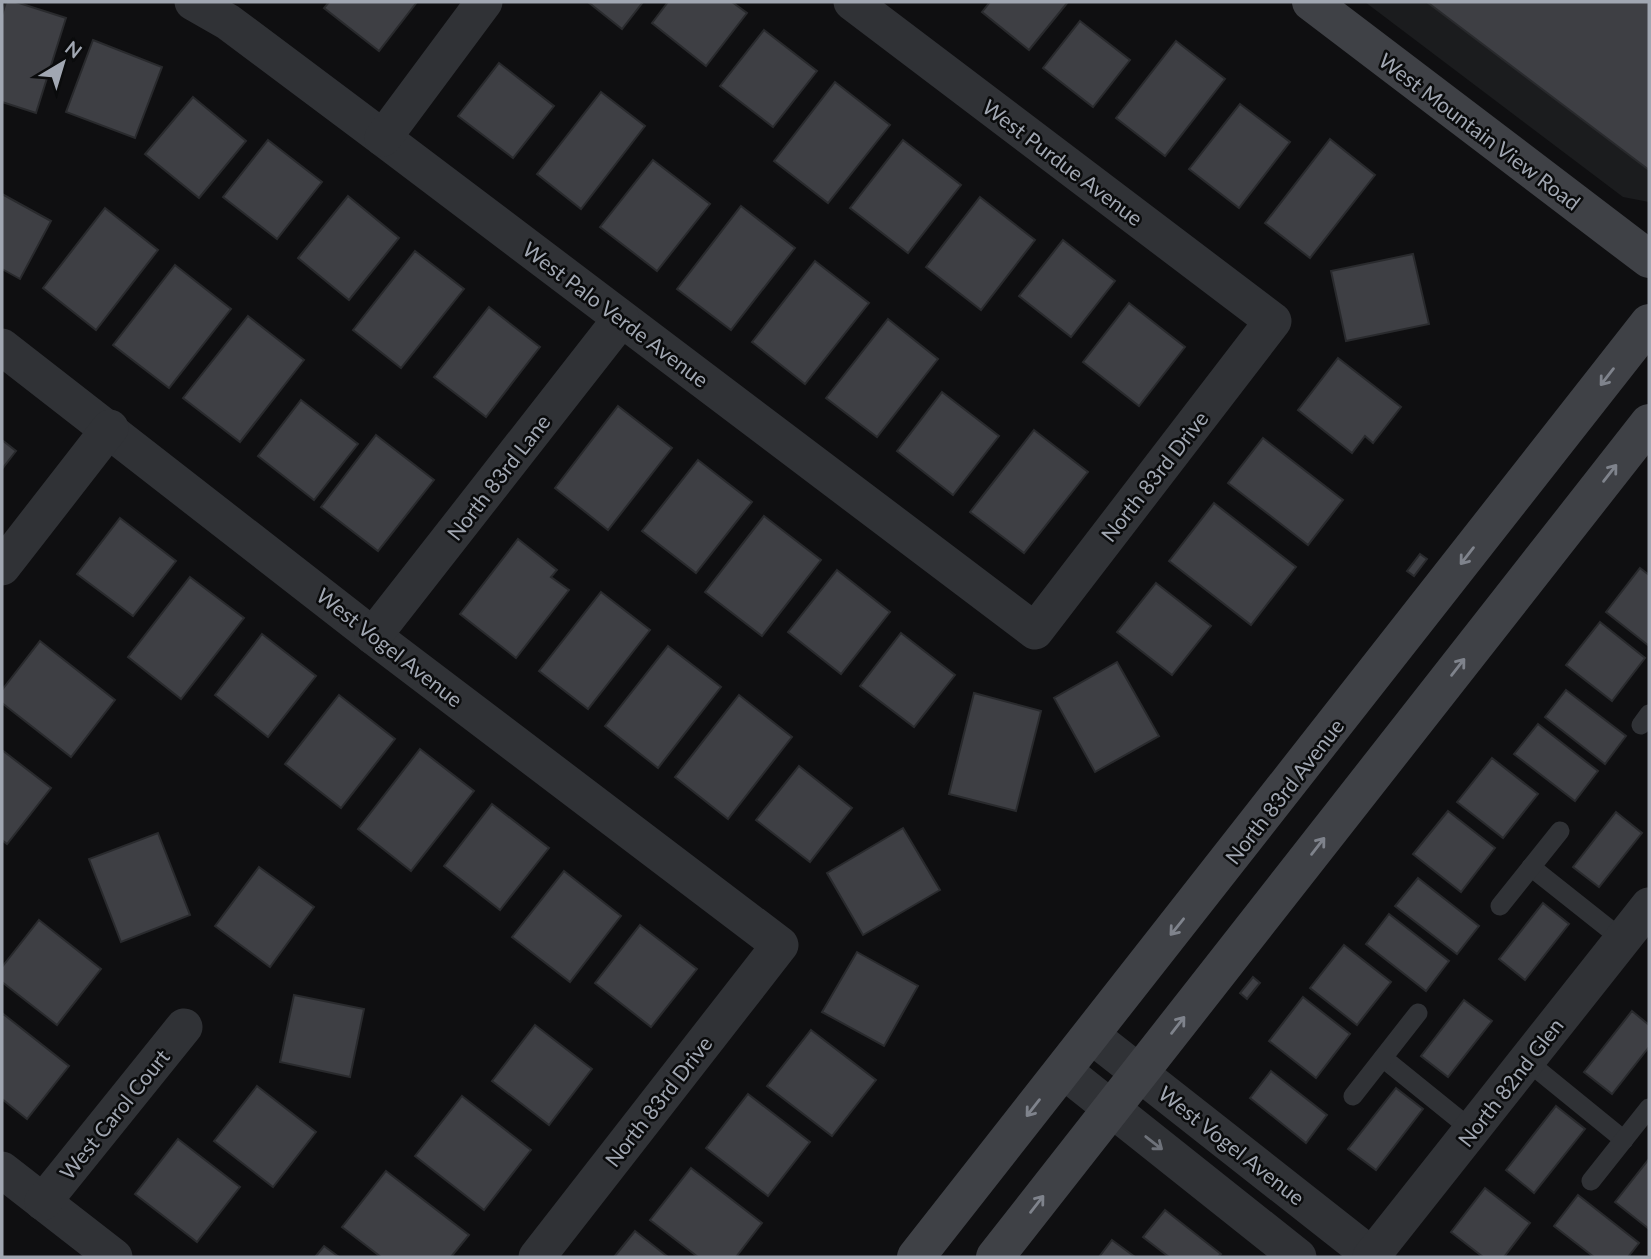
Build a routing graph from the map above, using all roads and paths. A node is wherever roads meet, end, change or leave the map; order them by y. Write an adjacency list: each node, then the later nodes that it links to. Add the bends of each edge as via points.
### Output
1 (193, 2): 5 (street, West Palo Verde Avenue, via 228,22)
2 (484, 2): 5 (street)
3 (852, 2): 8 (street, West Purdue Avenue)
4 (1311, 2): 6 (main road, West Mountain View Road)
5 (383, 138): 7 (street, West Palo Verde Avenue)
6 (1649, 259)
7 (621, 318): 14 (street, West Palo Verde Avenue); 15 (street, North 83rd Lane)
8 (1273, 321): 14 (street, North 83rd Drive)
9 (1649, 323): 24 (main road, North 83rd Avenue, one-way to 24)
10 (2, 347): 12 (street, West Vogel Avenue)
11 (1649, 423): 28 (main road, one-way to 11)
12 (110, 428): 13 (street); 15 (street, West Vogel Avenue)
13 (2, 567)
14 (1035, 631)
15 (373, 636): 21 (street, West Vogel Avenue)
16 (1560, 831): 17 (lane)
17 (1531, 867): 18 (lane); 20 (lane)
18 (1500, 906)
19 (1649, 906): 20 (street, North 82nd Glen)
20 (1623, 940): 26 (street, North 82nd Glen)
21 (780, 945): 38 (street, North 83rd Drive)
22 (1418, 1013): 25 (lane)
23 (184, 1027): 36 (street, West Carol Court)
24 (1091, 1035): 27 (main road, North 83rd Avenue); 28 (street, West Vogel Avenue)
25 (1383, 1058): 29 (lane); 32 (lane)
26 (1527, 1061): 32 (street, North 82nd Glen); 33 (lane)
27 (1063, 1070): 31 (street); 39 (main road, North 83rd Avenue, one-way to 39)
28 (1140, 1073): 31 (main road); 42 (street, West Vogel Avenue)
29 (1353, 1096)
30 (1649, 1108): 33 (lane)
31 (1112, 1109): 40 (main road, one-way to 31); 41 (street, one-way to 41)
32 (1472, 1130): 42 (street, North 82nd Glen)
33 (1623, 1140): 35 (lane)
34 (2, 1170): 36 (street)
35 (1591, 1181)
36 (43, 1202): 37 (street)
37 (114, 1257)
38 (537, 1257)
39 (916, 1257)
40 (995, 1257)
41 (1298, 1257)
42 (1372, 1257)

